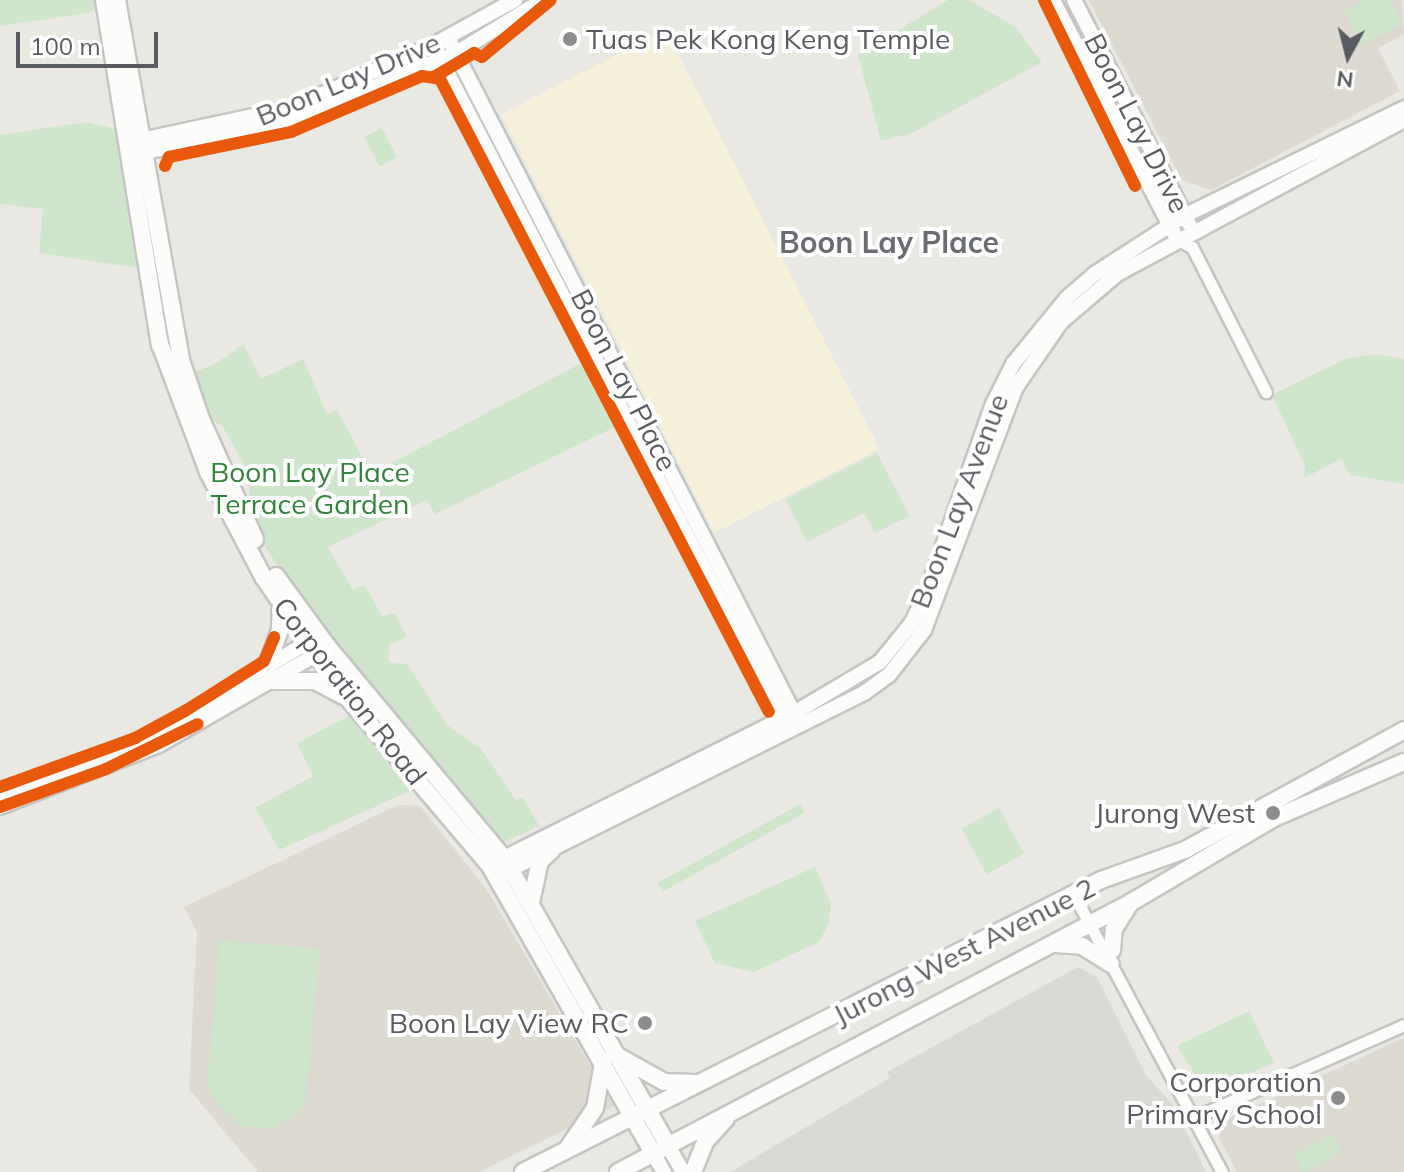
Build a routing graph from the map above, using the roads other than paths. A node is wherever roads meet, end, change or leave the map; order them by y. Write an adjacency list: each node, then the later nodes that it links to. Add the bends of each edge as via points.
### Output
1 (104, 0): 7 (main road, Corporation Road)
2 (117, 0): 7 (main road, Corporation Road)
3 (515, 0): 8 (street, Boon Lay Drive)
4 (543, 0): 10 (street, Boon Lay Drive)
5 (1053, 0): 18 (street, Boon Lay Drive)
6 (1074, 0): 17 (street, Boon Lay Drive)
7 (112, 20): 16 (main road, Corporation Road)
8 (448, 38): 9 (street, Boon Lay Drive); 10 (street, Boon Lay Place)
9 (433, 45): 11 (street, Boon Lay Place); 16 (street, Boon Lay Drive, via 259,119)
10 (456, 53): 11 (street, Boon Lay Drive); 12 (street, Boon Lay Place)
11 (440, 60): 14 (street, Boon Lay Place); 16 (street, Boon Lay Drive, via 267,129)
12 (482, 103): 14 (street); 20 (street, Boon Lay Place)
13 (1404, 108): 17 (street, Boon Lay Avenue)
14 (468, 112): 21 (street, Boon Lay Place)
15 (1404, 120): 19 (street, Boon Lay Avenue)
16 (134, 148): 23 (main road, Corporation Road, via 160,344 226,509); 24 (main road, Corporation Road, via 170,316 201,419 274,573)
17 (1184, 216): 18 (street, Boon Lay Avenue); 19 (street, Boon Lay Drive)
18 (1170, 225): 19 (street, Boon Lay Drive); 27 (street, Boon Lay Avenue, via 1096,273 1025,346 993,404 911,624 872,668)
19 (1188, 240): 22 (street, Boon Lay Drive); 27 (street, Boon Lay Avenue, via 1086,295 1035,354 1004,411 939,594 909,652 864,693)
20 (599, 331): 21 (street); 27 (street, Boon Lay Place)
21 (585, 337): 27 (street, Boon Lay Place)
22 (1266, 392)
23 (281, 606): 24 (main road, Corporation Road); 25 (main road)
24 (318, 645): 25 (street); 26 (main road, Corporation Road); 33 (main road, Corporation Road)
25 (270, 674): 26 (main road, via 315,681); 30 (street, via 155,734); 31 (street, via 159,745)
26 (351, 702): 33 (main road, Corporation Road)
27 (791, 721): 32 (street, Boon Lay Avenue); 33 (street, Boon Lay Avenue)
28 (1404, 730): 34 (main road, Jurong West Avenue 2, via 1185,850)
29 (1404, 762): 36 (main road, Jurong West Avenue 2, via 1272,819)
30 (0, 795)
31 (0, 807)
32 (552, 850): 33 (street, Boon Lay Avenue); 35 (main road, via 537,869)
33 (501, 867): 35 (main road, Corporation Road); 41 (main road, Corporation Road)
34 (1077, 893): 37 (street); 42 (main road, Jurong West Avenue 2)
35 (531, 903): 41 (main road, Corporation Road)
36 (1130, 903): 37 (main road, Jurong West Avenue 2); 39 (main road, via 1114,929)
37 (1094, 921): 38 (main road, Jurong West Avenue 2); 39 (street)
38 (1053, 944): 39 (main road, via 1082,946); 43 (main road, Jurong West Avenue 2)
39 (1112, 957): 45 (street)
40 (1404, 1025): 45 (street)
41 (607, 1058): 42 (main road, via 664,1082); 44 (main road, Corporation Road); 46 (main road, via 595,1108)
42 (714, 1077): 44 (main road, Jurong West Avenue 2)
43 (736, 1110): 47 (main road, Jurong West Avenue 2); 52 (main road, via 705,1142)
44 (640, 1115): 46 (main road, Jurong West Avenue 2); 47 (main road, Corporation Road)
45 (1195, 1117): 53 (street)
46 (566, 1150): 48 (main road, Jurong West Avenue 2)
47 (661, 1150): 49 (main road, Jurong West Avenue 2); 50 (street); 51 (street)
48 (523, 1172)
49 (618, 1172)
50 (664, 1172)
51 (683, 1172)
52 (693, 1172)
53 (1222, 1172)

